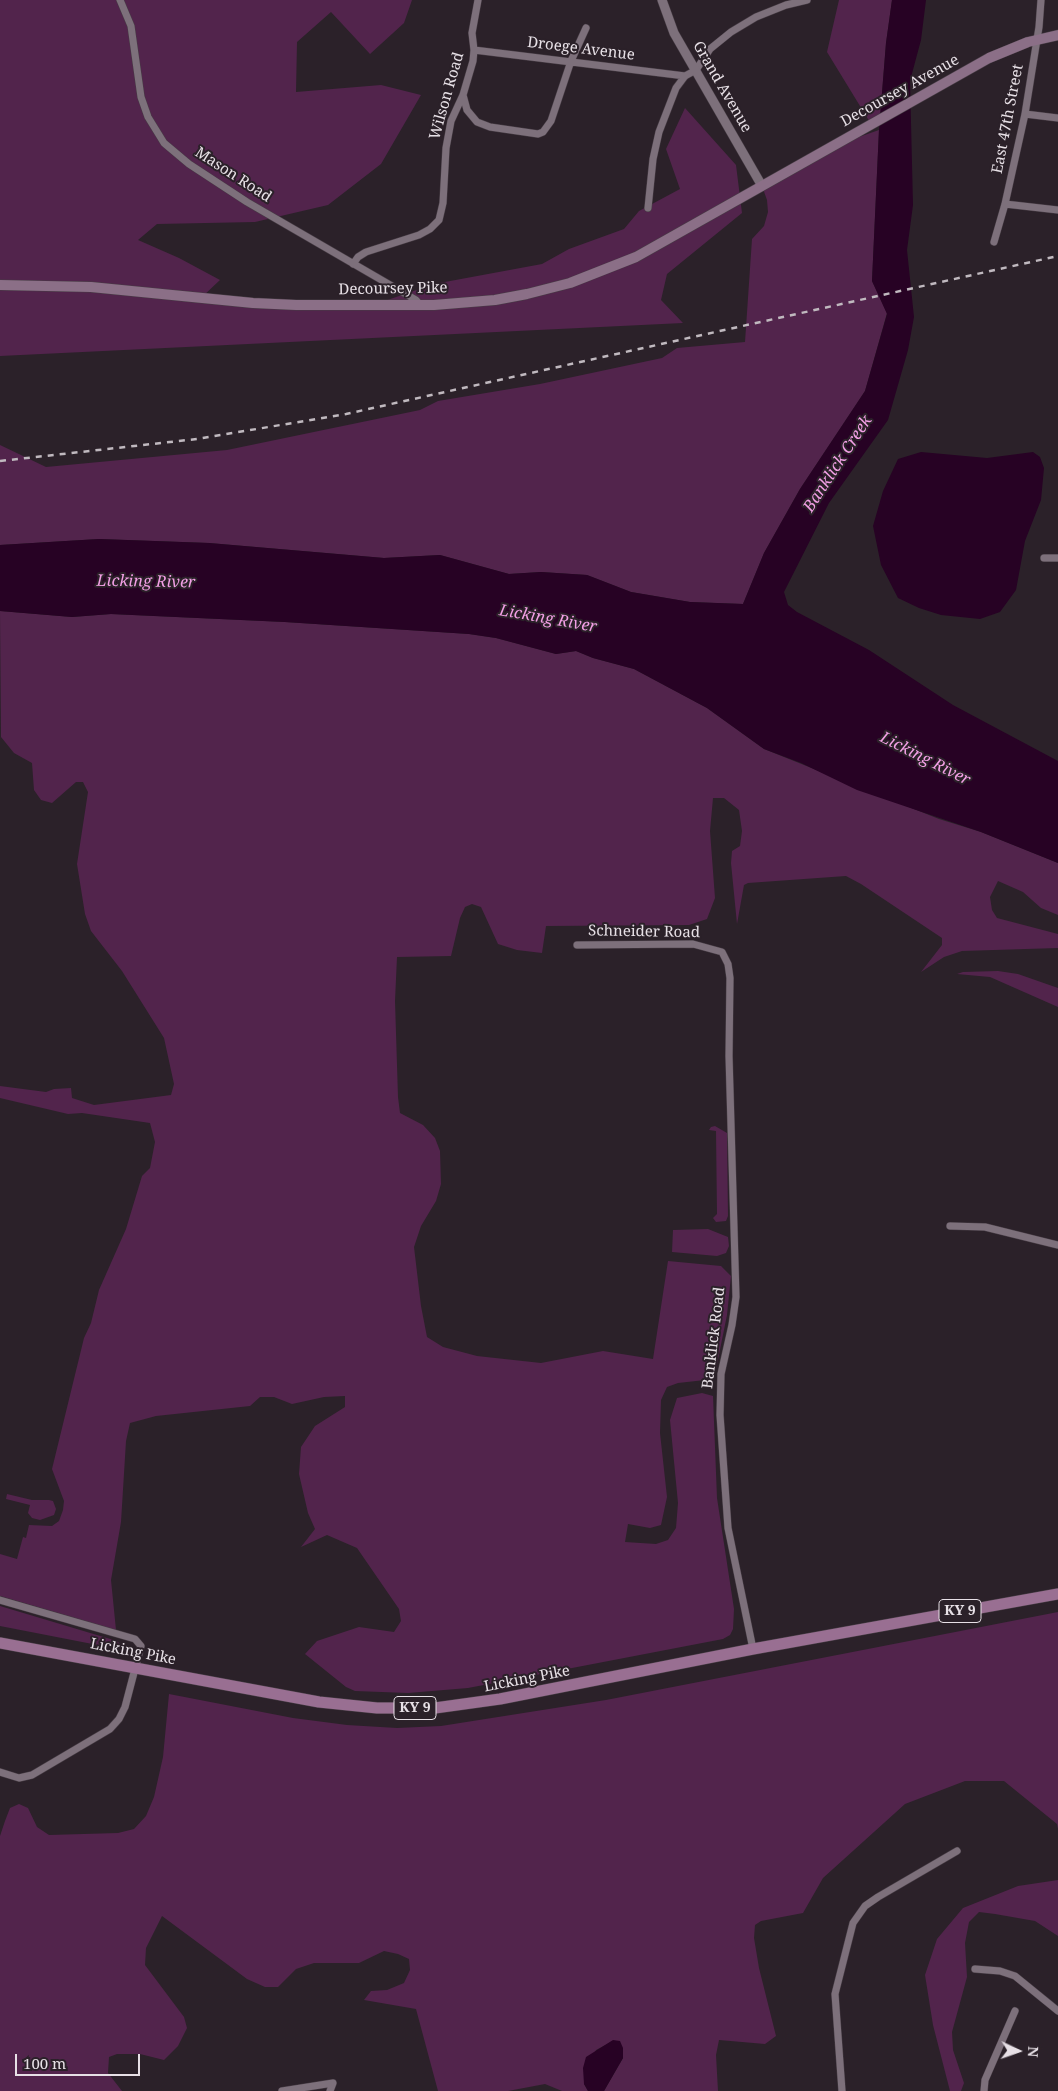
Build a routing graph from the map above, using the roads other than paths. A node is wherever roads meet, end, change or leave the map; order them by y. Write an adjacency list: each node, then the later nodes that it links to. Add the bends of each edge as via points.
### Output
1 (120, 0): 21 (street, Mason Road, via 131,26 141,97 148,118 164,143 189,164 247,202)
2 (478, 0): 9 (street, Wilson Road, via 472,33)
3 (662, 0): 11 (street, Grand Avenue, via 674,33)
4 (807, 0): 11 (street, via 756,17 731,32 710,49)
5 (1041, 0): 8 (street, East 47th Street)
6 (586, 28): 10 (street)
7 (1058, 35): 8 (main road, Decoursey Avenue)
8 (1036, 40): 14 (street, East 47th Street); 16 (main road, Decoursey Avenue, via 988,58)
9 (474, 50): 10 (street, Droege Avenue); 13 (street, Wilson Road)
10 (571, 62): 12 (street, Droege Avenue); 13 (street, via 551,121 538,134 477,122 471,117)
11 (696, 70): 12 (street); 16 (street, Grand Avenue)
12 (684, 76): 18 (street, via 659,132)
13 (463, 96): 21 (street, Wilson Road, via 451,121 439,220 420,235 366,252)
14 (1025, 114): 15 (street); 17 (street, East 47th Street)
15 (1058, 118)
16 (762, 186): 23 (main road, Decoursey Pike, via 636,257 570,283 495,300)
17 (1005, 204): 19 (street); 20 (street, East 47th Street)
18 (648, 208)
19 (1058, 210)
20 (994, 242)
21 (353, 264): 23 (street, Mason Road)
22 (0, 285): 23 (main road, Decoursey Pike, via 91,287 288,304)
23 (420, 305)
24 (1044, 558): 25 (street)
25 (1058, 558)
26 (577, 945): 27 (street, Schneider Road, via 693,944 715,948 725,956)
27 (730, 998): 33 (street, Banklick Road, via 736,1297 721,1374 720,1415 728,1528)
28 (950, 1226): 29 (street, via 985,1228)
29 (1058, 1246)
30 (1058, 1594): 33 (main road, Licking Pike / KY 9)
31 (0, 1600): 34 (street, via 135,1639 141,1646)
32 (0, 1642): 34 (main road, Licking Pike / KY 9)
33 (753, 1649): 34 (main road, Licking Pike / KY 9, via 500,1700 416,1708 319,1702)
34 (135, 1668): 35 (street, via 125,1707 110,1729 32,1775 19,1778)
35 (0, 1772)
36 (956, 1851): 42 (street, via 878,1896 865,1906 853,1923 835,1994)
37 (975, 1969): 38 (street, via 1015,1976)
38 (1058, 2010)
39 (1014, 2011): 43 (street, via 985,2080)
40 (282, 2091): 41 (street, via 333,2083)
41 (330, 2091)
42 (842, 2091)
43 (984, 2091)

